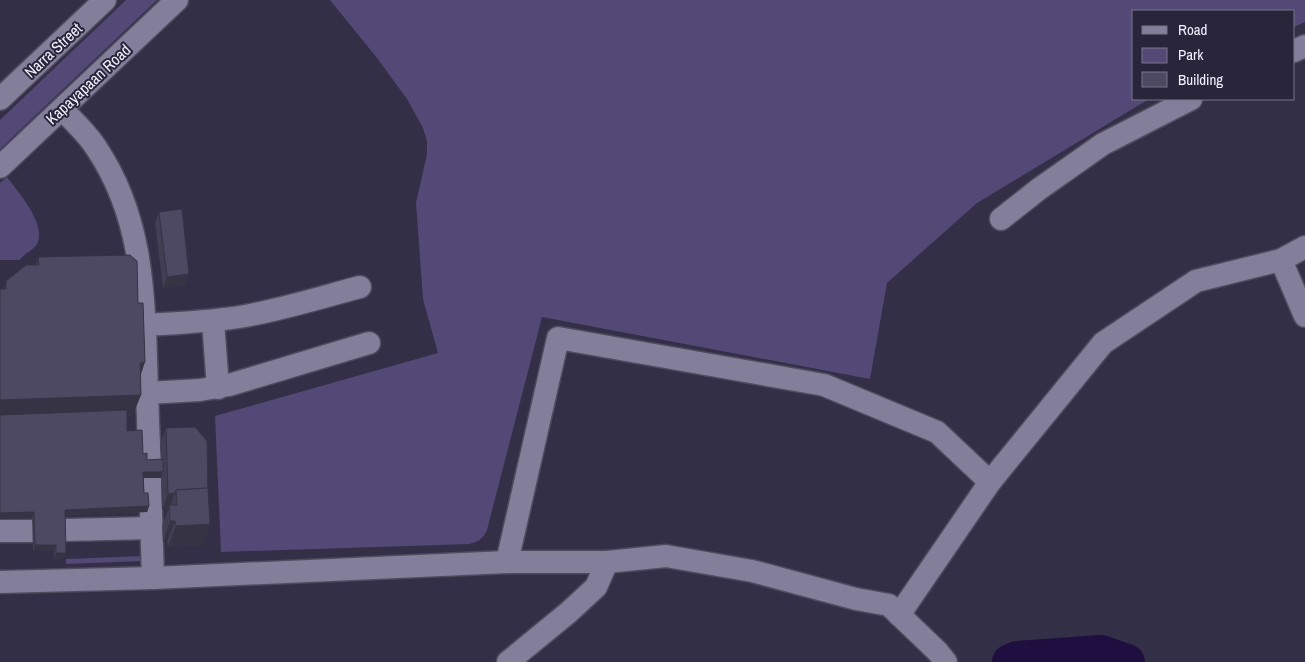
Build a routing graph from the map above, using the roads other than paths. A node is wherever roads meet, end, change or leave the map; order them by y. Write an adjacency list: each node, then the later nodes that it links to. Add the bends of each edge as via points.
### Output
1 (176, 0): 5 (street, Kapayapaan Road)
2 (100, 2): 3 (street, Narra Street)
3 (0, 99)
4 (1189, 100): 7 (street, via 1103,144)
5 (62, 109): 6 (street, Kapayapaan Road); 13 (street, via 98,149 125,205 139,258)
6 (0, 167)
7 (1001, 219)
8 (1305, 247): 9 (street)
9 (1281, 260): 11 (street); 17 (street, via 1196,281 1103,343)
10 (360, 287): 12 (street, via 243,317)
11 (1305, 316)
12 (213, 320): 13 (street); 15 (street)
13 (145, 325): 16 (street)
14 (369, 343): 15 (street)
15 (218, 388): 16 (street)
16 (148, 393): 18 (street)
17 (990, 482): 22 (street, via 937,432 824,385 558,338); 26 (street)
18 (152, 528): 19 (street); 24 (street)
19 (65, 530)
20 (0, 531): 21 (street)
21 (31, 531)
22 (507, 562): 23 (street); 24 (street)
23 (607, 562): 26 (street, via 666,556 752,571 889,605); 28 (street, via 596,587)
24 (153, 578): 25 (street)
25 (0, 582)
26 (899, 615): 27 (street)
27 (942, 657)
28 (508, 662)

